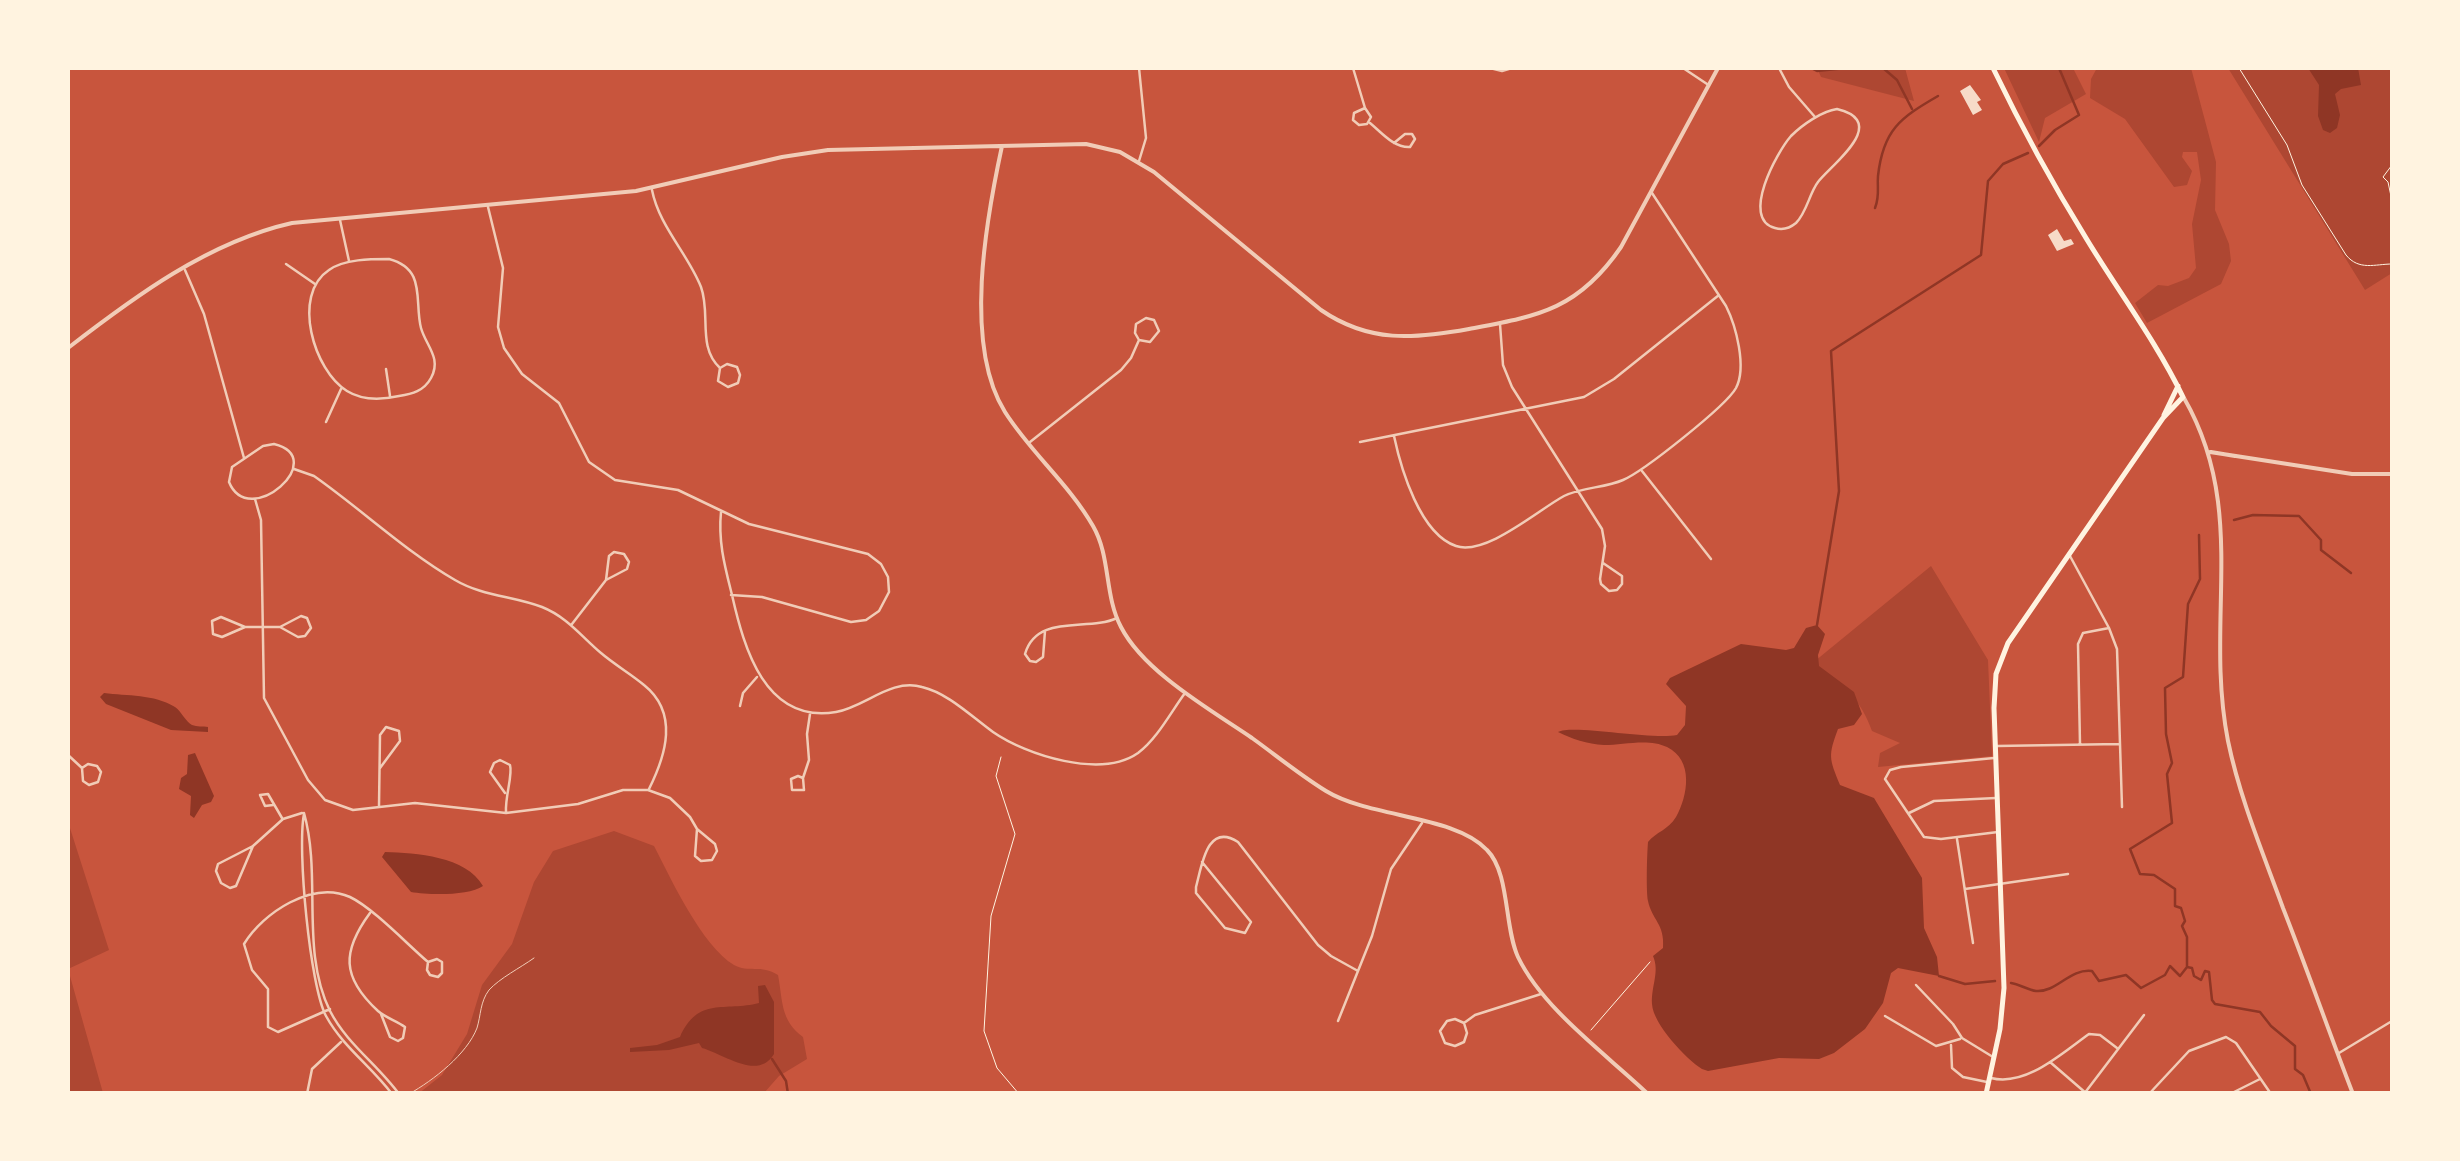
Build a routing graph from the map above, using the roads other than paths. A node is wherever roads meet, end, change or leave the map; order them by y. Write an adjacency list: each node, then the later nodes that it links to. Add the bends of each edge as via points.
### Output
1 (1139, 68): 15 (street, via 1146,138)
2 (1353, 68): 10 (street)
3 (1490, 68): 4 (street)
4 (1512, 68)
5 (1683, 68): 9 (street)
6 (1718, 68): 9 (street)
7 (1779, 68): 11 (street)
8 (1993, 68): 30 (main road, via 2024,133)
9 (1707, 84): 17 (street)
10 (1365, 108): 12 (street); 12 (street, via 1355,110 1353,120 1360,126)
11 (1816, 118): 11 (street, via 1790,138 1760,196 1759,213 1772,228 1796,222 1819,182 1858,138 1846,112 1834,109)
12 (1369, 122): 13 (street)
13 (1394, 143)
14 (1002, 146): 15 (street, via 1086,144); 16 (street, via 805,152); 39 (street, via 984,236 986,353 997,397)
15 (1138, 162): 25 (street, via 1351,328 1408,338)
16 (652, 188): 18 (street); 28 (street, via 702,290 707,350)
17 (1651, 192): 24 (street); 25 (street, via 1621,247 1590,283 1541,315)
18 (487, 206): 19 (street); 47 (street, via 503,268 498,326 514,366 554,396 582,452 607,477 678,490)
19 (340, 218): 20 (street); 22 (street, via 258,232)
20 (350, 262): 23 (street, via 330,268); 33 (street, via 397,261 420,296 434,370 419,390)
21 (286, 264): 23 (street)
22 (184, 268): 27 (street); 41 (street, via 204,314)
23 (316, 285): 31 (street, via 309,318 325,368)
24 (1719, 294): 34 (street, via 1595,392); 43 (street, via 1734,327 1737,384)
25 (1500, 324): 34 (street, via 1507,376)
26 (1139, 340): 26 (street, via 1156,338 1154,320 1139,321); 39 (street, via 1121,370)
27 (68, 348)
28 (720, 368): 28 (street, via 735,366 738,383 722,386)
29 (386, 369): 33 (street)
30 (2178, 386): 32 (main road); 35 (main road)
31 (342, 388): 33 (street); 36 (street)
32 (2184, 396): 35 (main road); 40 (street)
33 (390, 398)
34 (1528, 410): 37 (street); 45 (street)
35 (2163, 418): 48 (main road)
36 (326, 422)
37 (1394, 436): 38 (street); 45 (street, via 1405,480 1438,534 1454,545 1476,547)
38 (1360, 442)
39 (1028, 443): 53 (street, via 1094,528)
40 (2210, 452): 44 (street); 110 (street, via 2222,522 2218,648 2229,743)
41 (244, 458): 42 (street, via 279,444 292,455); 46 (street, via 232,467 230,484 242,498)
42 (294, 469): 46 (street, via 287,481); 54 (street, via 314,476 460,583 539,606)
43 (1641, 470): 45 (street); 49 (street)
44 (2392, 474)
45 (1579, 491): 50 (street, via 1604,534)
46 (255, 499): 56 (street, via 262,520)
47 (721, 512): 52 (street); 52 (street, via 868,554 884,568 890,587 879,612 856,622)
48 (2069, 555): 58 (street); 66 (main road, via 2002,653 1994,692)
49 (1711, 559)
50 (1603, 563): 50 (street, via 1622,576 1617,590 1602,587)
51 (606, 580): 51 (street, via 609,556 624,554 627,569); 54 (street)
52 (731, 594): 60 (street)
53 (1117, 618): 59 (street); 61 (street, via 1132,644)
54 (572, 624): 72 (street, via 660,705 666,747)
55 (245, 627): 55 (street, via 220,616 210,627 222,637); 56 (street)
56 (262, 627): 57 (street); 76 (street, via 264,698 313,788 340,808)
57 (280, 627): 57 (street, via 300,616 311,628 298,638)
58 (2109, 628): 64 (street, via 2083,633 2078,644); 65 (street, via 2118,661)
59 (1044, 631): 59 (street, via 1044,657 1030,661 1026,648)
60 (758, 676): 62 (street); 63 (street, via 778,697)
61 (1186, 692): 63 (street, via 1142,750 1110,763 1031,752 916,685 839,712); 81 (street, via 1338,798)
62 (740, 706)
63 (810, 712): 71 (street)
64 (2080, 744): 65 (street); 66 (street)
65 (2121, 744): 77 (street)
66 (1996, 746): 68 (main road)
67 (68, 756): 69 (street)
68 (1996, 758): 74 (main road); 78 (street, via 1886,773)
69 (82, 768): 69 (street, via 98,766 98,782 83,781)
70 (380, 768): 70 (street, via 381,732 393,726 400,741); 76 (street)
71 (803, 778)
72 (648, 790): 79 (street); 82 (street, via 678,804)
73 (505, 793): 73 (street, via 511,768 497,761 490,776); 79 (street)
74 (1998, 798): 78 (street, via 1934,801); 83 (main road)
75 (273, 805): 80 (street)
76 (379, 807): 79 (street)
77 (2122, 807)
78 (1909, 813): 84 (street, via 1924,837)
79 (506, 814)
80 (283, 819): 85 (street); 90 (street, via 304,813)
81 (1423, 822): 95 (street, via 1391,869); 97 (street, via 1469,837 1492,856 1514,947)
82 (697, 829): 82 (street, via 717,847 712,860 696,856)
83 (1999, 832): 84 (street); 88 (main road)
84 (1956, 838): 89 (street)
85 (253, 846): 85 (street, via 236,886 220,884 219,862)
86 (1202, 862): 86 (street, via 1198,898 1225,928 1245,933 1249,918); 95 (street, via 1215,838 1238,842 1318,944)
87 (2068, 874): 88 (street)
88 (2002, 886): 89 (street); 111 (main road, via 2004,988)
89 (1964, 889): 92 (street)
90 (309, 896): 91 (street, via 348,896); 98 (street, via 318,972); 99 (street, via 311,962); 99 (street, via 288,900 248,936 243,949 268,989 269,1029 284,1030)
91 (370, 913): 94 (street); 100 (street, via 348,960 354,981)
92 (1973, 943)
93 (534, 958): 119 (lane, via 491,988 468,1044)
94 (428, 962)
95 (1358, 971): 103 (street)
96 (1916, 985): 106 (street)
97 (1542, 994): 105 (street); 120 (street)
98 (330, 1009): 99 (street); 107 (street)
99 (324, 1012): 107 (street)
100 (381, 1014): 100 (street, via 390,1037 403,1038 404,1025)
101 (1884, 1016): 108 (street, via 1936,1046)
102 (2144, 1016): 109 (street)
103 (1338, 1020)
104 (2392, 1021): 110 (street)
105 (1464, 1023): 105 (street, via 1444,1023 1445,1043 1464,1042)
106 (1962, 1038): 108 (street); 111 (street)
107 (344, 1039): 116 (street, via 312,1069); 117 (street); 118 (street)
108 (1950, 1043): 114 (street, via 1957,1073)
109 (2117, 1048): 112 (street, via 2089,1034); 115 (street)
110 (2337, 1054): 125 (street)
111 (1994, 1058): 114 (main road)
112 (2049, 1062): 114 (street, via 2012,1080); 115 (street)
113 (2260, 1079): 122 (street, via 2226,1036 2189,1051); 123 (street); 124 (street)
114 (1989, 1080): 121 (main road)
115 (2085, 1093)
116 (307, 1094)
117 (392, 1094)
118 (399, 1094)
119 (410, 1094)
120 (1648, 1094)
121 (1986, 1094)
122 (2149, 1094)
123 (2230, 1094)
124 (2271, 1094)
125 (2353, 1094)

